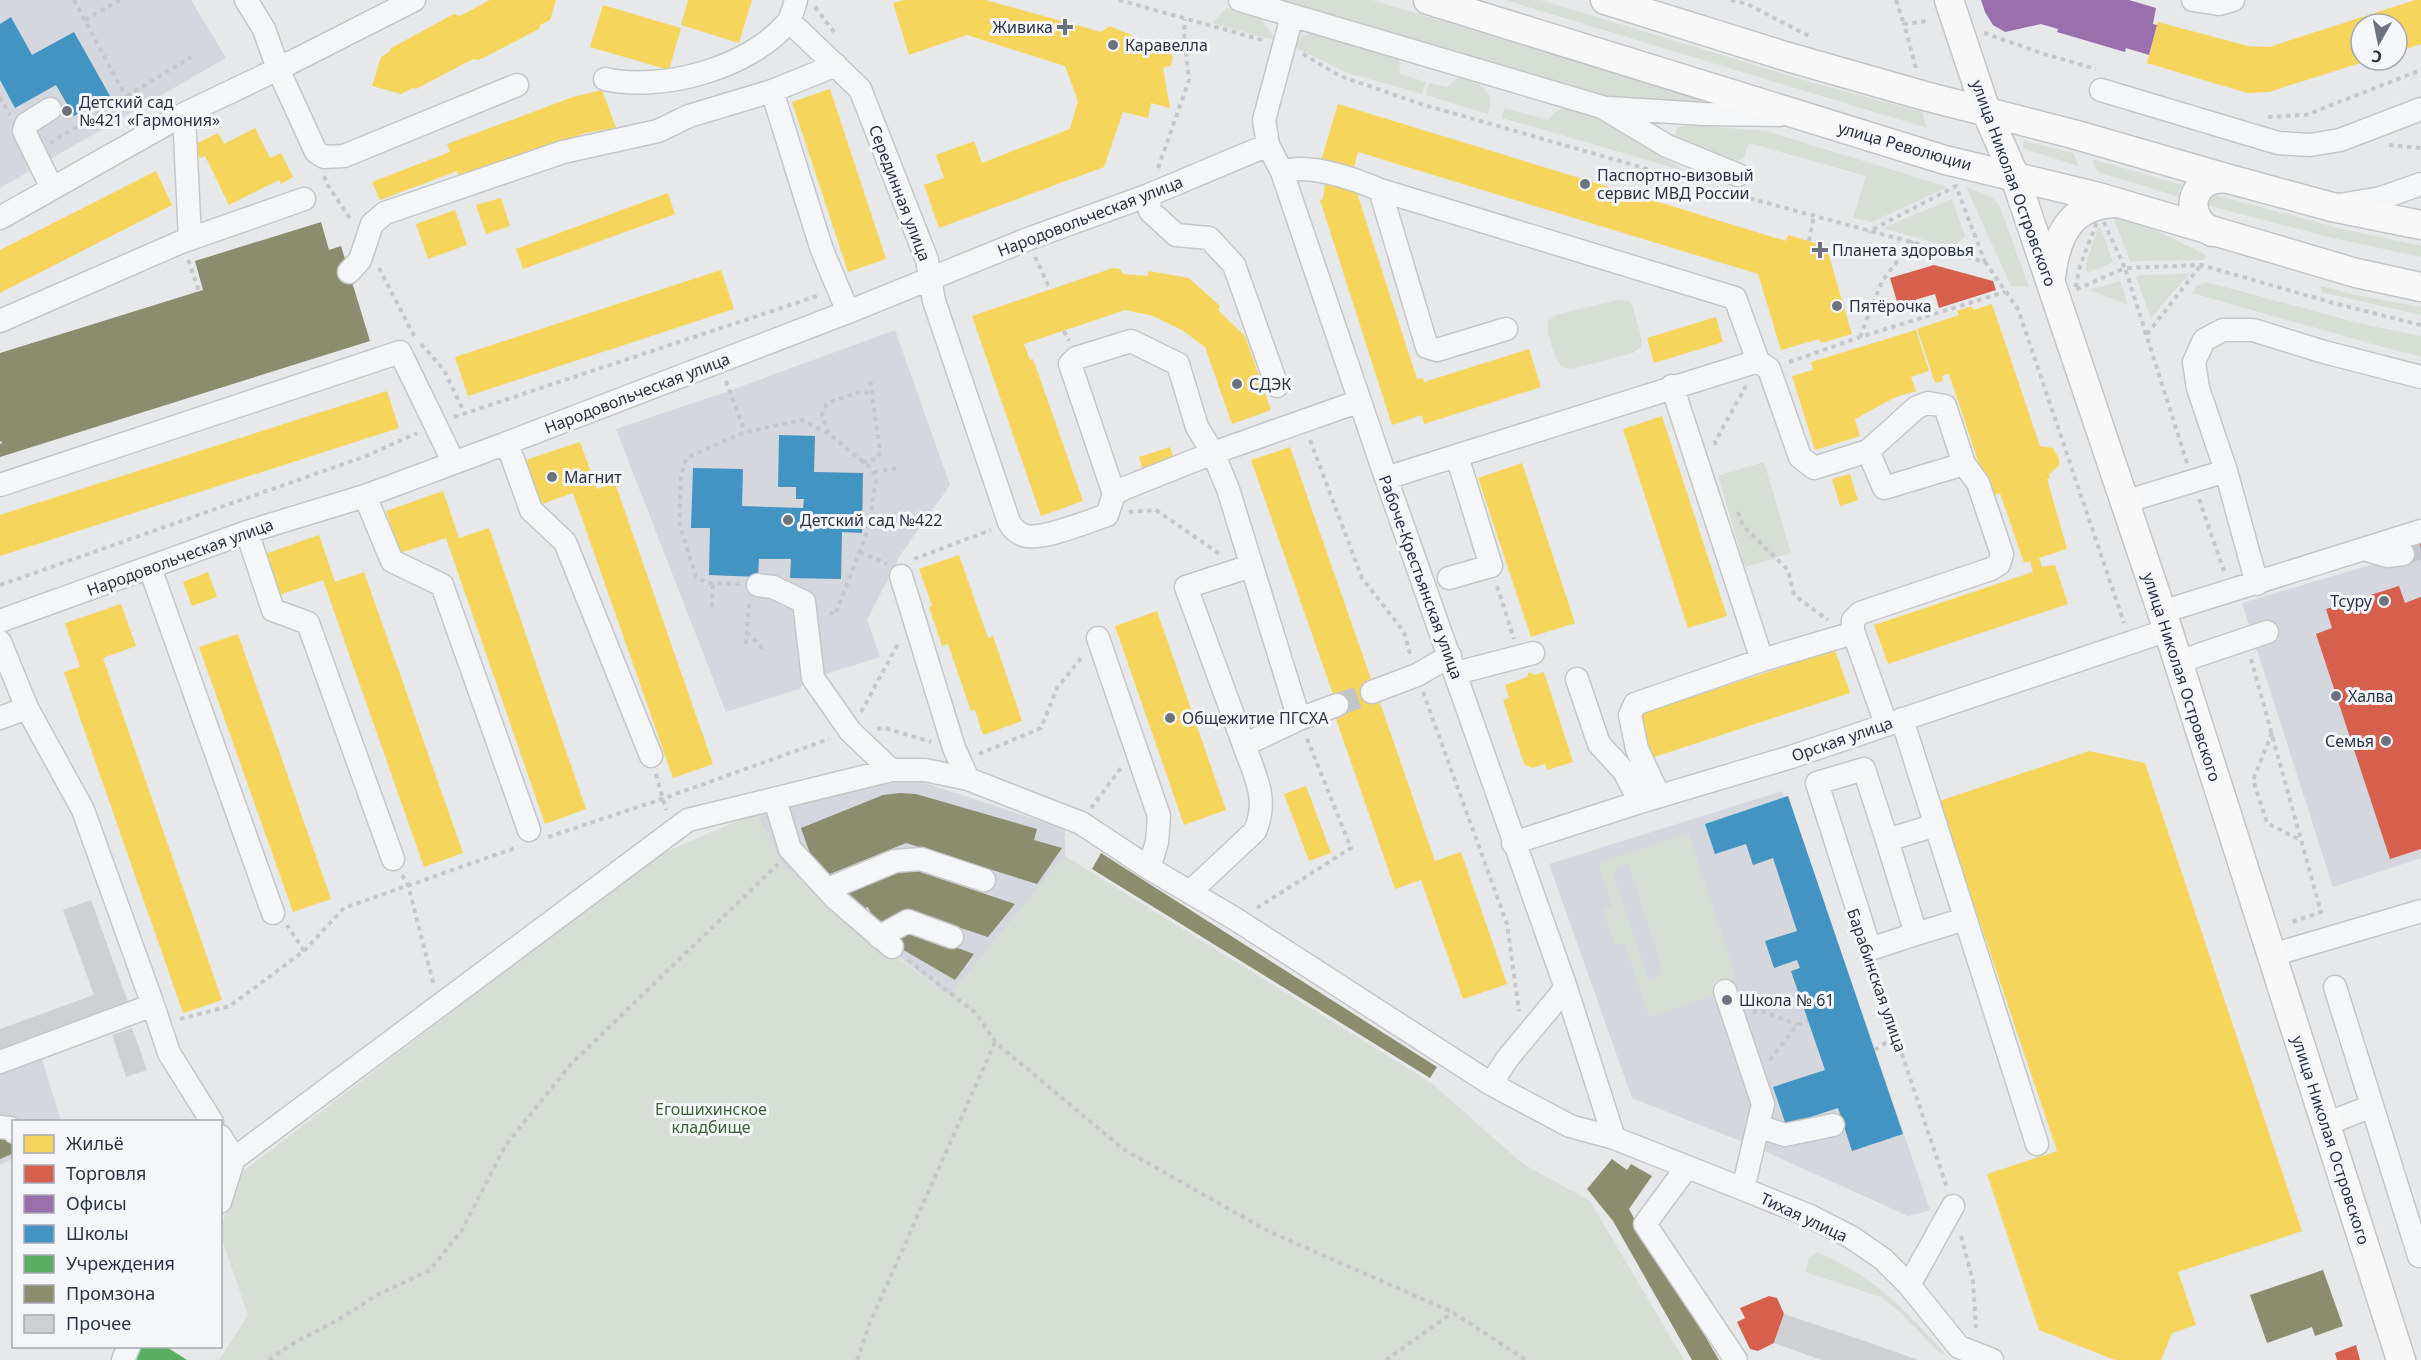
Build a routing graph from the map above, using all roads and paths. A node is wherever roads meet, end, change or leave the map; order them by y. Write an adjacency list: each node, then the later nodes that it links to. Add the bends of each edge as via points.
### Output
1 (74, 0): 18 (path)
2 (120, 0): 18 (path)
3 (246, 0): 28 (street, via 264,29)
4 (1119, 0): 17 (path)
5 (1240, 0): 16 (street)
6 (1428, 0): 40 (main road, улица Революции)
7 (1605, 0): 38 (main road, via 1788,57)
8 (1731, 0): 13 (path)
9 (1896, 0): 20 (path)
10 (1949, 0): 38 (main road, улица Николая Островского)
11 (2193, 0): 12 (street, via 2218,4)
12 (2233, 0)
13 (1747, 2): 22 (path)
14 (405, 3): 28 (street)
15 (793, 10): 26 (street, Серединная улица); 30 (street, via 751,54 701,74 653,84)
16 (1292, 16): 35 (street); 42 (street, Рабоче-Крестьянская улица, via 1264,120)
17 (1185, 19): 23 (path); 53 (path, via 1190,80)
18 (85, 20): 34 (path)
19 (1927, 21): 20 (path)
20 (1904, 24): 27 (path, via 1916,68)
21 (1982, 33): 31 (path, via 2044,54)
22 (1816, 39)
23 (1271, 43)
24 (1294, 49): 50 (path, via 1340,76 1421,104)
25 (191, 57): 34 (path)
26 (836, 65): 33 (street); 73 (street, Серединная улица, via 860,89 927,260)
27 (1904, 65)
28 (278, 69): 32 (street, via 316,152 337,158); 39 (street)
29 (2421, 70): 41 (path, via 2306,115)
30 (605, 79)
31 (2100, 80): 37 (street, via 2278,143 2310,145 2340,140)
32 (517, 85)
33 (772, 91): 70 (street, via 689,116 658,131 563,152 385,213 372,224 360,260); 77 (street)
34 (126, 97): 43 (path)
35 (1602, 107): 40 (street); 49 (street)
36 (50, 109): 43 (street, via 26,124 24,131)
37 (2421, 109)
38 (1986, 111): 45 (main road, улица Николая Островского); 46 (main road)
39 (184, 114): 51 (street); 63 (street)
40 (1799, 115): 45 (main road, улица Революции)
41 (2266, 117)
42 (1268, 145): 44 (street, Рабоче-Крестьянская улица); 53 (street, Народовольческая улица)
43 (34, 153): 51 (street)
44 (1282, 172): 52 (street, via 1293,168 1333,175); 94 (street, Рабоче-Крестьянская улица)
45 (2015, 177): 55 (main road, улица Революции); 74 (main road, улица Николая Островского)
46 (2229, 179): 56 (main road); 62 (main road, via 2204,183 2194,197 2194,214)
47 (327, 184): 60 (path)
48 (2421, 184): 56 (street, via 2381,198)
49 (1738, 185): 57 (path)
50 (1706, 186)
51 (52, 188): 58 (street)
52 (1380, 190): 84 (street, via 1427,347 1437,350); 87 (street, via 1735,298)
53 (1149, 195): 64 (street, Народовольческая улица); 91 (street, via 1150,211 1176,235 1209,238 1234,265)
54 (304, 199): 63 (street)
55 (2116, 203): 62 (main road, улица Революции); 74 (main road, via 2097,203 2072,220 2054,254)
56 (2332, 207): 59 (main road)
57 (1815, 216): 61 (path); 65 (path)
58 (0, 218)
59 (2421, 225)
60 (356, 226)
61 (1868, 232): 66 (path); 67 (path, via 1956,186)
62 (2212, 232): 75 (main road, улица Революции, via 2356,273)
63 (190, 239): 82 (street)
64 (1028, 239): 73 (street, Народовольческая улица); 76 (path)
65 (1809, 241)
66 (1913, 241): 67 (path); 86 (path, via 1882,281)
67 (1984, 262): 79 (path)
68 (2201, 265): 69 (path); 83 (path); 85 (path)
69 (2125, 268): 69 (path, via 2110,236 2100,214 2075,290); 85 (path)
70 (349, 272)
71 (194, 277): 78 (path)
72 (383, 277): 95 (path, via 415,338 444,370)
73 (930, 279): 81 (street, Народовольческая улица); 118 (street, Серединная улица, via 933,301)
74 (2051, 279): 115 (main road, улица Николая Островского)
75 (2421, 287)
76 (1050, 289)
77 (838, 290): 81 (street); 95 (path)
78 (199, 291)
79 (2005, 292): 80 (path); 145 (path, via 2018,309)
80 (1976, 302)
81 (848, 312): 100 (street, Народовольческая улица)
82 (0, 321)
83 (2421, 325)
84 (1506, 329)
85 (2146, 334): 112 (path)
86 (1860, 337)
87 (1755, 369): 92 (street); 101 (street, via 1769,369 1800,457 1814,468); 103 (path, via 1715,442)
88 (2421, 377): 109 (street, via 2253,330 2223,330 2204,340 2194,362 2198,388)
89 (870, 379): 93 (path)
90 (726, 380): 98 (path)
91 (1277, 386)
92 (1672, 386): 104 (street); 149 (street)
93 (872, 395): 99 (path, via 863,391 827,403 822,415); 106 (path, via 880,452 877,459)
94 (1360, 401): 96 (street); 111 (street, Рабоче-Крестьянская улица)
95 (465, 414): 97 (path)
96 (1302, 420): 102 (street); 152 (path, via 1362,578 1404,632)
97 (435, 424): 105 (street); 113 (street, via 400,352); 131 (path, via 366,456)
98 (745, 432): 99 (path, via 802,420); 129 (path, via 688,457 682,467 681,532 696,577)
99 (829, 434): 106 (path)
100 (507, 443): 105 (street, Народовольческая улица); 165 (street, via 531,510 565,542)
101 (1868, 451): 107 (street, via 1884,488); 107 (street, via 1917,407 1928,403 1945,406)
102 (1213, 453): 116 (street, via 1125,488); 116 (street, via 1197,427 1178,364 1131,341 1076,358 1070,364); 124 (street)
103 (1719, 454)
104 (1457, 456): 111 (street); 125 (street)
105 (453, 461): 114 (street, Народовольческая улица)
106 (862, 462): 110 (path)
107 (1964, 464): 159 (street, via 1978,483 2001,555 1999,564 1860,613 1853,620 1853,631)
108 (897, 468): 110 (path)
109 (2226, 471): 112 (street); 130 (street)
110 (874, 472): 122 (path, via 868,530)
111 (1386, 478): 151 (street, Рабоче-Крестьянская улица)
112 (2193, 482): 115 (street); 133 (path)
113 (0, 485)
114 (365, 496): 120 (street, Народовольческая улица); 175 (street, via 392,561 442,585)
115 (2124, 502): 138 (main road, улица Николая Островского)
116 (1119, 503): 118 (street, via 1107,515 1037,537 1024,536); 124 (path, via 1156,510 1232,563)
117 (1736, 507): 141 (path, via 1743,526 1788,570 1794,595 1841,630)
118 (1011, 525): 127 (path, via 910,561)
119 (2421, 531): 121 (street, Орская улица)
120 (247, 532): 126 (street, Народовольческая улица); 180 (street, via 273,610 308,623)
121 (2362, 549): 123 (street, via 2387,556); 130 (street, Орская улица)
122 (860, 552): 127 (path); 134 (path, via 836,615)
123 (2403, 554)
124 (1251, 566): 158 (street); 162 (street, via 1186,587)
125 (1491, 566): 128 (street); 148 (path)
126 (150, 568): 137 (street, Народовольческая улица); 187 (street)
127 (895, 571): 136 (street)
128 (1449, 578)
129 (713, 584): 132 (path); 135 (path)
130 (2257, 584): 133 (street, Орская улица)
131 (0, 585)
132 (754, 585): 134 (street, via 773,587); 139 (path)
133 (2231, 591): 138 (street, Орская улица)
134 (804, 602): 160 (street, via 813,678)
135 (712, 607)
136 (913, 615): 160 (path); 166 (street)
137 (0, 621)
138 (2165, 621): 145 (street, Орская улица); 150 (main road, улица Николая Островского)
139 (746, 632): 146 (path); 147 (path)
140 (2267, 632): 143 (street)
141 (1843, 636): 149 (street)
142 (1098, 638): 163 (street); 166 (path, via 1057,688 1041,728)
143 (2245, 640): 150 (street); 161 (path)
144 (0, 642): 156 (street)
145 (2132, 642): 159 (street, Орская улица)
146 (746, 644)
147 (765, 651)
148 (1527, 655): 151 (street)
149 (1762, 660): 170 (street, via 1635,704 1629,715)
150 (2178, 662): 195 (main road, улица Николая Островского)
151 (1453, 665): 152 (street); 178 (street, Рабоче-Крестьянская улица)
152 (1417, 675): 154 (street); 204 (path, via 1507,924 1519,1010)
153 (1577, 679): 170 (street, via 1599,744)
154 (1372, 692)
155 (1337, 705): 158 (street)
156 (27, 708): 157 (street); 200 (street, via 83,810)
157 (0, 718)
158 (1299, 719): 162 (street); 189 (path, via 1351,848)
159 (1894, 722): 164 (street, Орская улица); 173 (street)
160 (850, 731): 166 (path, via 885,728); 167 (street); 169 (path)
161 (2272, 732): 177 (path); 177 (path, via 2253,780 2267,824)
162 (1244, 745): 185 (street, via 1262,797 1261,818 1255,831)
163 (1135, 749): 172 (path); 181 (street, via 1159,816)
164 (1800, 754): 168 (street); 170 (street, Орская улица)
165 (651, 756): 169 (path)
166 (960, 763): 167 (street, Тихая улица, via 925,770); 172 (street, Тихая улица)
167 (891, 770): 171 (street, Тихая улица)
168 (1811, 785)
169 (662, 799): 174 (path); 175 (path)
170 (1649, 799): 178 (street, Орская улица)
171 (775, 800): 174 (street, Тихая улица, via 688,820); 179 (street)
172 (1081, 823): 181 (street, Тихая улица)
173 (1936, 825): 176 (street); 188 (street)
174 (674, 831): 201 (street, Тихая улица)
175 (531, 838): 183 (path)
176 (1887, 840): 191 (street); 191 (street, via 1864,769 1817,783 1870,949)
177 (2300, 840): 190 (path, via 2321,912)
178 (1513, 843): 198 (street, Рабоче-Крестьянская улица)
179 (790, 849): 184 (street); 231 (path, via 572,1064 504,1146 462,1230 430,1270 375,1296)
180 (393, 859): 183 (path)
181 (1149, 868): 185 (street, Тихая улица)
182 (984, 880): 184 (street, via 921,859 895,861)
183 (408, 885): 194 (path, via 344,908); 201 (path)
184 (828, 889): 193 (street)
185 (1190, 892): 189 (street, Тихая улица)
186 (2421, 911): 195 (street)
187 (273, 913): 194 (path, via 283,919)
188 (1965, 919): 191 (street); 220 (street)
189 (1237, 920): 212 (street, Тихая улица)
190 (2289, 923)
191 (1916, 934)
192 (952, 937): 193 (street, via 908,921)
193 (886, 942): 208 (path, via 977,1014)
194 (304, 951): 203 (path, via 230,1006)
195 (2272, 955): 215 (main road, улица Николая Островского)
196 (1870, 960): 207 (path, Барабинская улица)
197 (2335, 987): 213 (street)
198 (1566, 988): 212 (street); 218 (street, Рабоче-Крестьянская улица)
199 (1725, 992): 202 (street)
200 (153, 1005): 210 (street); 214 (street, via 169,1053)
201 (439, 1006): 221 (street, Тихая улица)
202 (1734, 1016): 206 (path, via 1760,1010); 211 (street)
203 (176, 1020)
204 (1514, 1020)
205 (1808, 1021): 206 (path)
206 (1797, 1025): 211 (path)
207 (1896, 1036): 209 (path); 225 (path, Барабинская улица)
208 (995, 1042): 228 (path, via 1123,1149 1268,1231); 232 (path)
209 (1875, 1050)
210 (0, 1062)
211 (1756, 1080): 217 (street, via 1763,1104)
212 (1491, 1084): 218 (street, Тихая улица, via 1570,1125)
213 (2372, 1106): 215 (street); 226 (street)
214 (211, 1120)
215 (2326, 1124): 237 (main road, улица Николая Островского)
216 (1833, 1125): 217 (street, via 1785,1135)
217 (1758, 1126): 224 (street)
218 (1614, 1138): 222 (street, Тихая улица)
219 (222, 1142): 221 (street)
220 (2037, 1144)
221 (227, 1158): 223 (street)
222 (1687, 1167): 224 (street, Тихая улица); 235 (street, via 1645,1224)
223 (222, 1189)
224 (1743, 1189): 227 (street, Тихая улица, via 1851,1237 1883,1259)
225 (1953, 1206): 227 (street); 229 (path, Барабинская улица, via 1974,1281)
226 (2419, 1256)
227 (1909, 1285): 230 (street, Тихая улица)
228 (1452, 1312): 233 (path); 234 (path)
229 (1976, 1328)
230 (1952, 1353): 236 (street, Тихая улица)
231 (269, 1360)
232 (857, 1360)
233 (1386, 1360)
234 (1526, 1360)
235 (1736, 1360)
236 (1992, 1360)
237 (2401, 1360)

